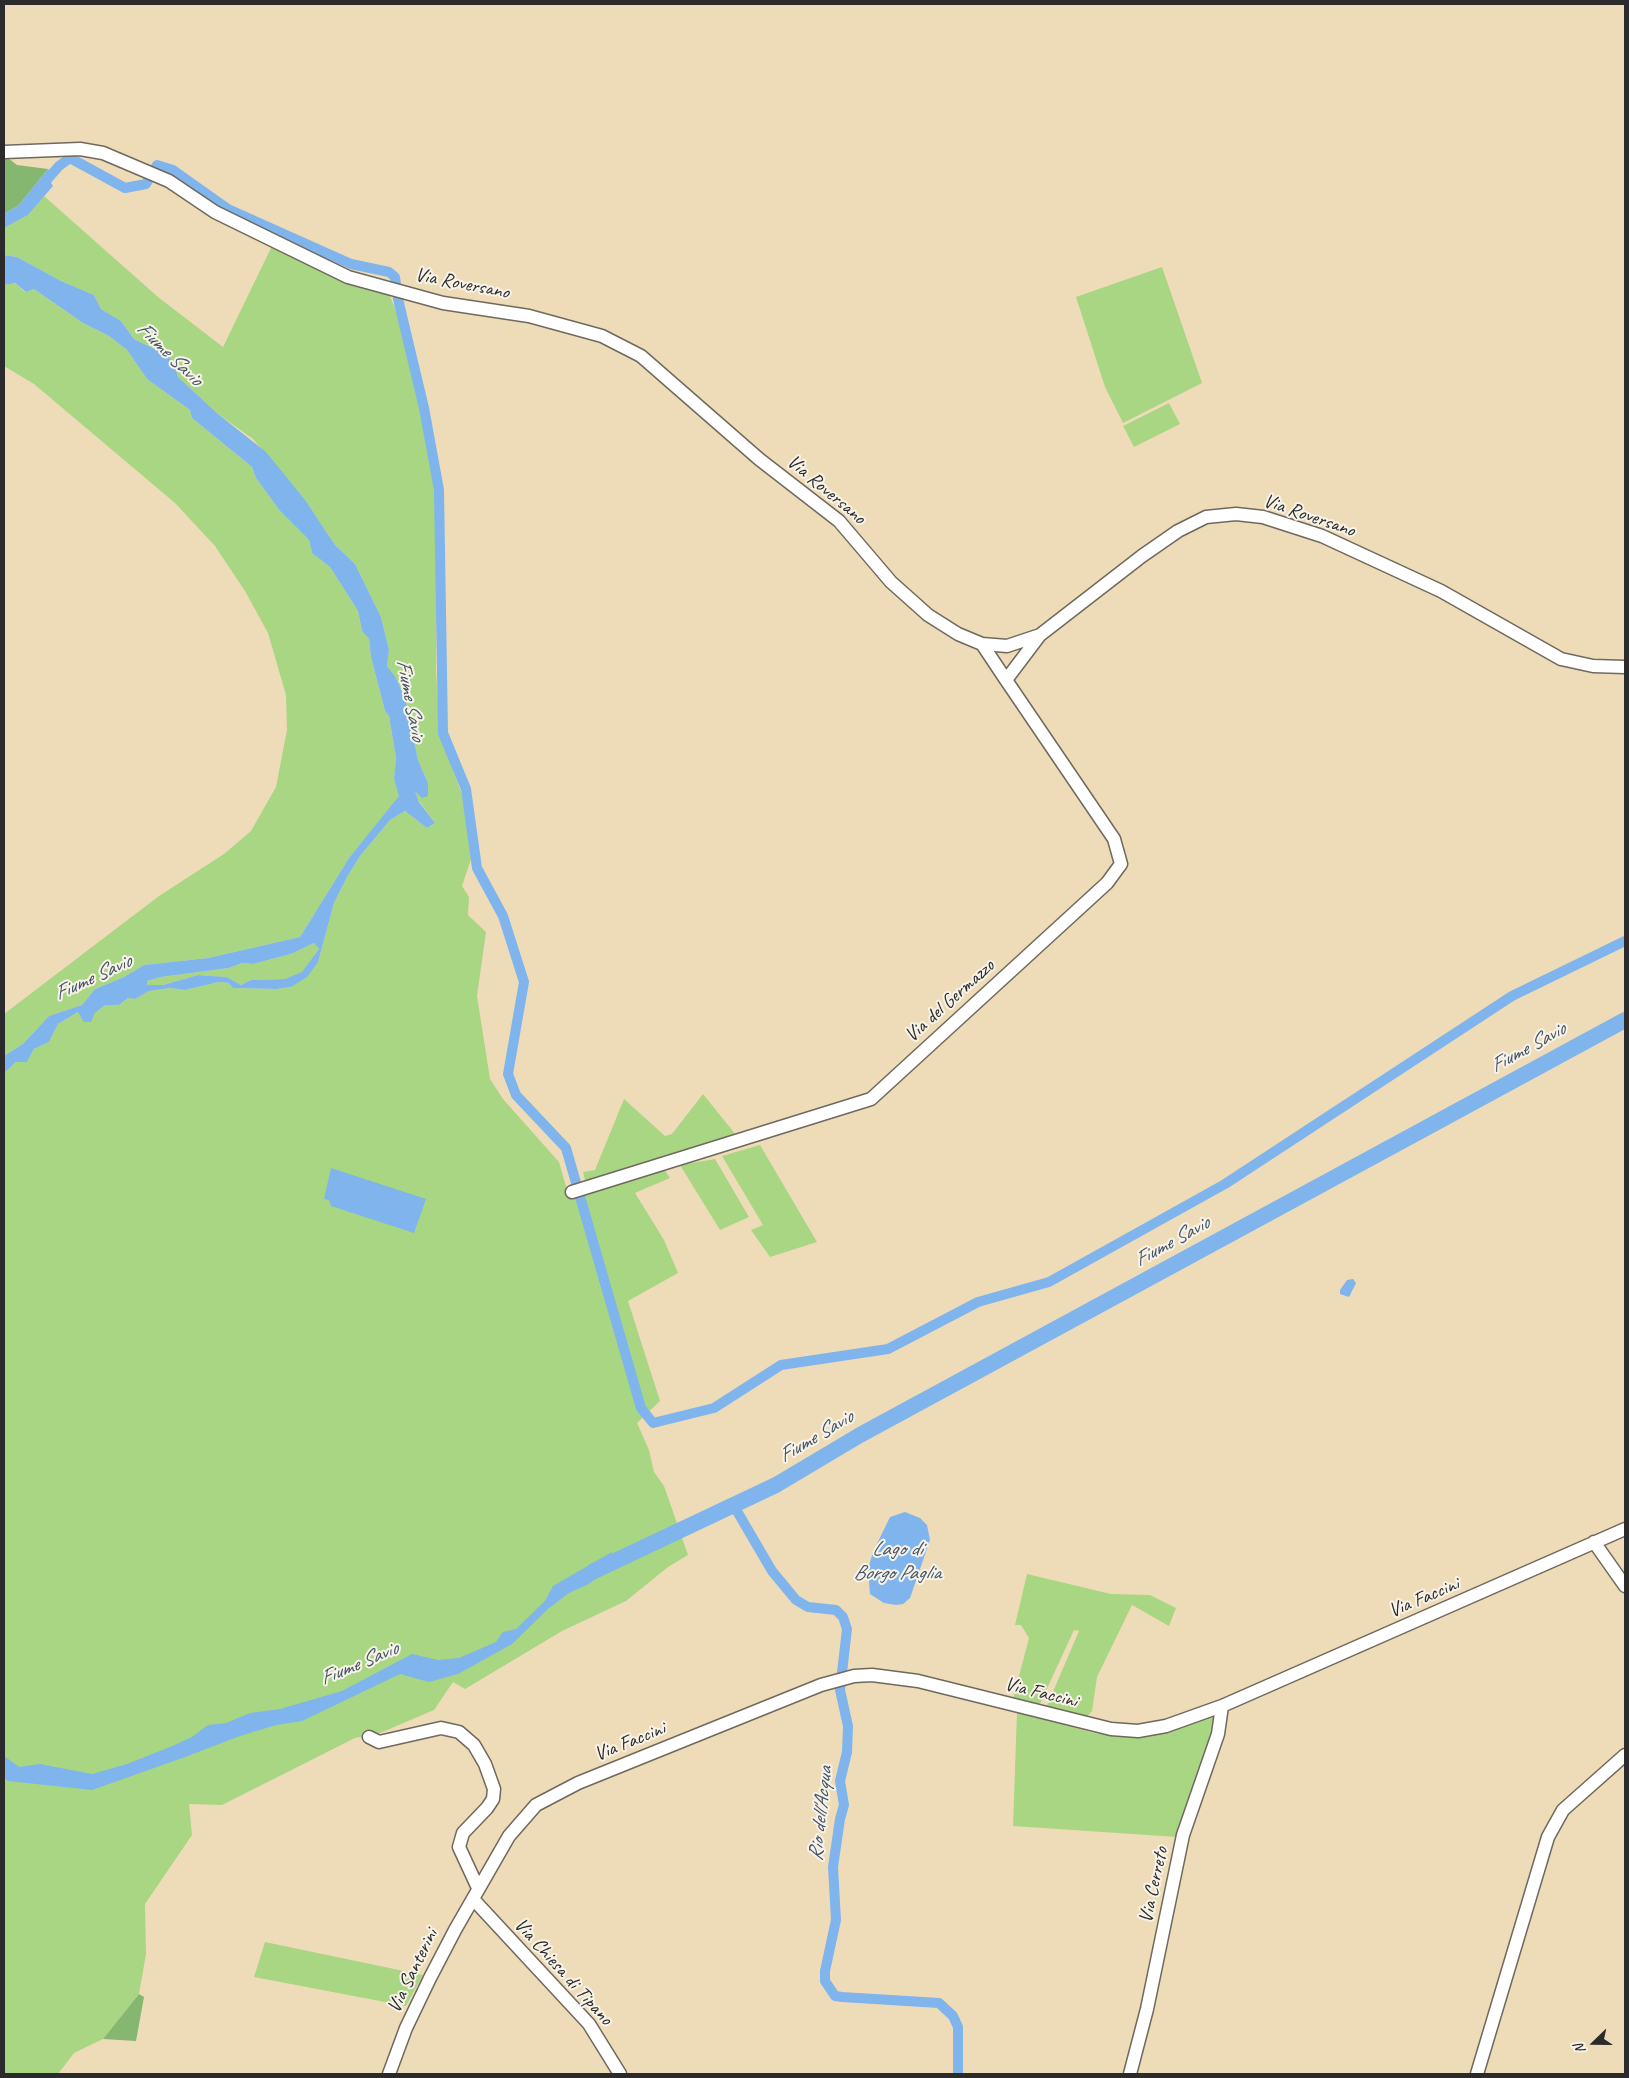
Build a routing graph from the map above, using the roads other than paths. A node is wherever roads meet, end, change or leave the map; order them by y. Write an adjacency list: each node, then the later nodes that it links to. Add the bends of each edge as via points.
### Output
1 (4, 152): 3 (street, Via Roversano, via 80,149 103,153 169,181 214,212 348,277 443,302 565,324 602,336 641,356 759,459 839,521 891,582 928,615 958,634)
2 (1040, 635): 3 (street, Via Roversano, via 1007,646); 4 (street, Via Roversano, via 1178,531 1206,518 1236,514 1263,517 1322,536 1441,591 1562,659 1592,666); 5 (street)
3 (982, 644): 5 (street, Via del Germazzo)
4 (1625, 667)
5 (1006, 680): 6 (street, Via del Germazzo, via 1114,839 1121,864 1107,883 871,1099)
6 (572, 1192)
7 (1625, 1529): 8 (street, Via Faccini)
8 (1594, 1542): 9 (street); 10 (street, Via Faccini)
9 (1625, 1586)
10 (1222, 1706): 13 (street, Via Faccini, via 1166,1726 1138,1732 1088,1724 918,1681 854,1676 578,1783 536,1805 509,1836); 16 (street, Via Cerreto, via 1218,1734 1183,1835 1147,2009)
11 (368, 1738): 13 (street, Via Chiesa di Tipano, via 379,1742 441,1728 459,1732 474,1744 494,1789 493,1799 463,1833 459,1847)
12 (1625, 1755): 17 (street, via 1563,1810 1548,1837)
13 (476, 1893): 14 (street, Via Santerini, via 406,2028); 15 (street, Via Chiesa di Tipano, via 589,2024)
14 (389, 2074)
15 (620, 2074)
16 (1130, 2074)
17 (1477, 2074)

